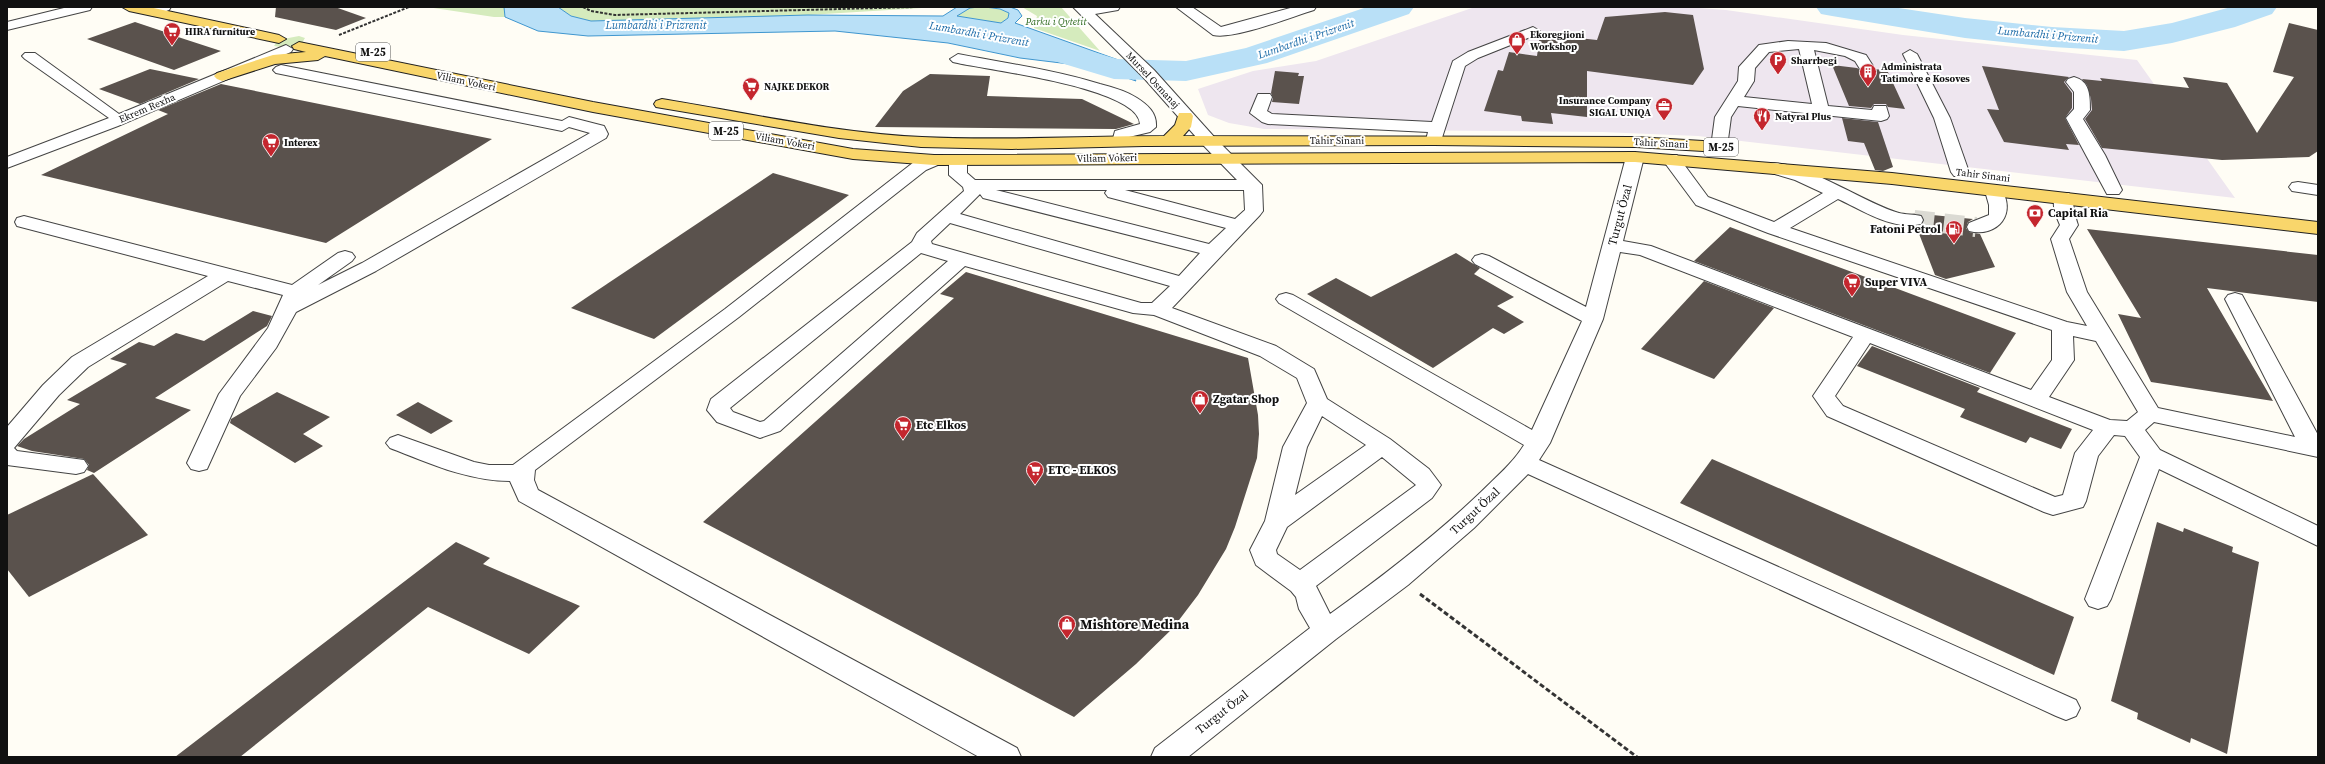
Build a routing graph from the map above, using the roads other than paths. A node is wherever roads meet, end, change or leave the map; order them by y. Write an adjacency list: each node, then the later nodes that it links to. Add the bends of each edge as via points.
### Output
1 (85, 7): 8 (street)
2 (129, 7): 6 (main road, Viliam Vokeri / M-25)
3 (1113, 7): 7 (street)
4 (1183, 7): 5 (street, via 1218,32 1230,31)
5 (1309, 7)
6 (158, 9): 10 (main road, Viliam Vokeri / M-25)
7 (1082, 9): 25 (street, Mursel Osmanaj, via 1134,58)
8 (7, 26)
9 (1533, 31): 26 (street, via 1473,55 1458,64)
10 (294, 43): 12 (main road, Viliam Vokeri / M-25); 18 (street, Ekrem Rexha); 24 (street, Ekrem Rexha); 28 (main road, Viliam Vokeri / M-25, via 864,137 921,142 1005,144)
11 (1806, 46): 16 (street, via 1848,52 1861,58); 21 (street, via 1774,46 1759,51 1747,67 1746,81); 23 (street)
12 (338, 54): 18 (main road, via 288,57); 37 (main road, Viliam Vokeri / M-25, via 593,107 837,151 887,158)
13 (1910, 54): 40 (street, via 1942,118)
14 (30, 56): 24 (street)
15 (958, 59): 28 (street, via 1054,76 1125,98 1142,109 1149,120 1148,127 1124,134)
16 (1865, 66)
17 (281, 70): 68 (street, via 598,130 600,134 369,267)
18 (222, 76): 38 (street, Ekrem Rexha, via 112,123)
19 (2074, 82): 46 (street, via 2082,91 2082,110 2074,118)
20 (1264, 97): 26 (street, via 1258,113 1268,119)
21 (1734, 101): 23 (street); 30 (street, via 1722,117)
22 (1880, 109): 23 (street, via 1881,116)
23 (1821, 110)
24 (111, 114): 31 (street, Ekrem Rexha)
25 (1185, 116): 27 (street, Mursel Osmanaj); 29 (main road, via 1183,127)
26 (1435, 134): 27 (main road, Tahir Sinani / M-25); 30 (main road, Tahir Sinani / M-25)
27 (1207, 141): 29 (main road, Tahir Sinani / M-25); 33 (street, Mursel Osmanaj)
28 (1120, 142): 29 (main road, Tahir Sinani / M-25)
29 (1168, 142)
30 (1719, 147): 40 (main road, Tahir Sinani / M-25)
31 (7, 153)
32 (1158, 158): 33 (main road, Tahir Sinani / M-25); 35 (main road, Viliam Vokeri / M-25)
33 (1222, 158): 34 (main road, Tahir Sinani / M-25); 42 (street, Mursel Osmanaj)
34 (1635, 158): 36 (main road, Tahir Sinani / M-25); 59 (street, Turgut Özal)
35 (958, 159): 37 (main road, Viliam Vokeri / M-25); 44 (street, via 958,175)
36 (1670, 159): 39 (main road, Tahir Sinani / M-25); 56 (street, via 1702,201)
37 (934, 160): 88 (street, via 920,166 732,313 554,443 524,466)
38 (7, 163)
39 (1769, 167): 45 (main road, Tahir Sinani / M-25); 48 (street, via 1802,176)
40 (1960, 172): 46 (main road, Tahir Sinani / M-25)
41 (1085, 186): 42 (street); 44 (street); 54 (street)
42 (1253, 186): 54 (street, via 1254,211)
43 (2298, 187): 47 (street)
44 (972, 188): 51 (street); 60 (street)
45 (1994, 190): 49 (main road, Tahir Sinani / M-25); 55 (street, via 2000,205 1998,216 1988,224)
46 (2113, 190): 50 (main road, Tahir Sinani / M-25)
47 (2318, 190)
48 (1837, 192): 52 (street, via 1895,218); 56 (street)
49 (2062, 197): 57 (main road, Tahir Sinani / M-25); 73 (street, via 2064,214 2069,225 2060,239 2077,292)
50 (2318, 214)
51 (947, 216): 58 (street, via 924,237); 65 (street)
52 (1914, 220)
53 (24, 222): 64 (street)
54 (1239, 226): 60 (street)
55 (1976, 227)
56 (1775, 228): 71 (street)
57 (2318, 228)
58 (921, 244): 62 (street, via 929,250); 62 (street, via 719,404 718,410 725,417 760,430 772,426)
59 (1613, 245): 70 (street, Turgut Özal); 72 (street, via 1651,253)
60 (1213, 251): 65 (street)
61 (345, 257): 68 (street)
62 (961, 259): 69 (street, via 1140,309)
63 (1482, 260): 70 (street)
64 (225, 274): 68 (street); 79 (street, via 80,362 51,390)
65 (1183, 283): 69 (street)
66 (1286, 299): 83 (street)
67 (2235, 299): 82 (street)
68 (290, 301): 86 (street, via 265,348 230,394)
69 (1157, 309): 75 (street, via 1268,351 1306,374)
70 (1593, 319): 83 (street, Turgut Özal)
71 (2062, 327): 73 (street); 74 (street, via 2063,360)
72 (1865, 334): 74 (street); 77 (street, via 1824,396 1835,411 2053,506 2074,501 2086,453 2097,443)
73 (2103, 336): 76 (street)
74 (2035, 401): 77 (street)
75 (1318, 403): 81 (street); 89 (street, via 1295,447)
76 (2150, 414): 78 (street); 82 (street)
77 (2107, 427): 78 (street)
78 (2132, 429): 85 (street)
79 (7, 442)
80 (398, 442): 88 (street, via 489,473)
81 (1382, 445): 89 (street); 91 (street, via 1429,485)
82 (2316, 448)
83 (1532, 453): 93 (street, Turgut Özal, via 1465,522 1400,578); 94 (street)
84 (7, 454): 87 (street, via 10,458)
85 (2152, 456): 90 (street); 92 (street)
86 (199, 463)
87 (76, 466)
88 (524, 473): 95 (street, via 522,480 528,495)
89 (1277, 521): 91 (street, via 1263,550 1265,558)
90 (2318, 537)
91 (1300, 584): 93 (street, via 1308,594 1312,609)
92 (2098, 599)
93 (1326, 631): 96 (street, Turgut Özal)
94 (2066, 708)
95 (1006, 757)
96 (1166, 757)

